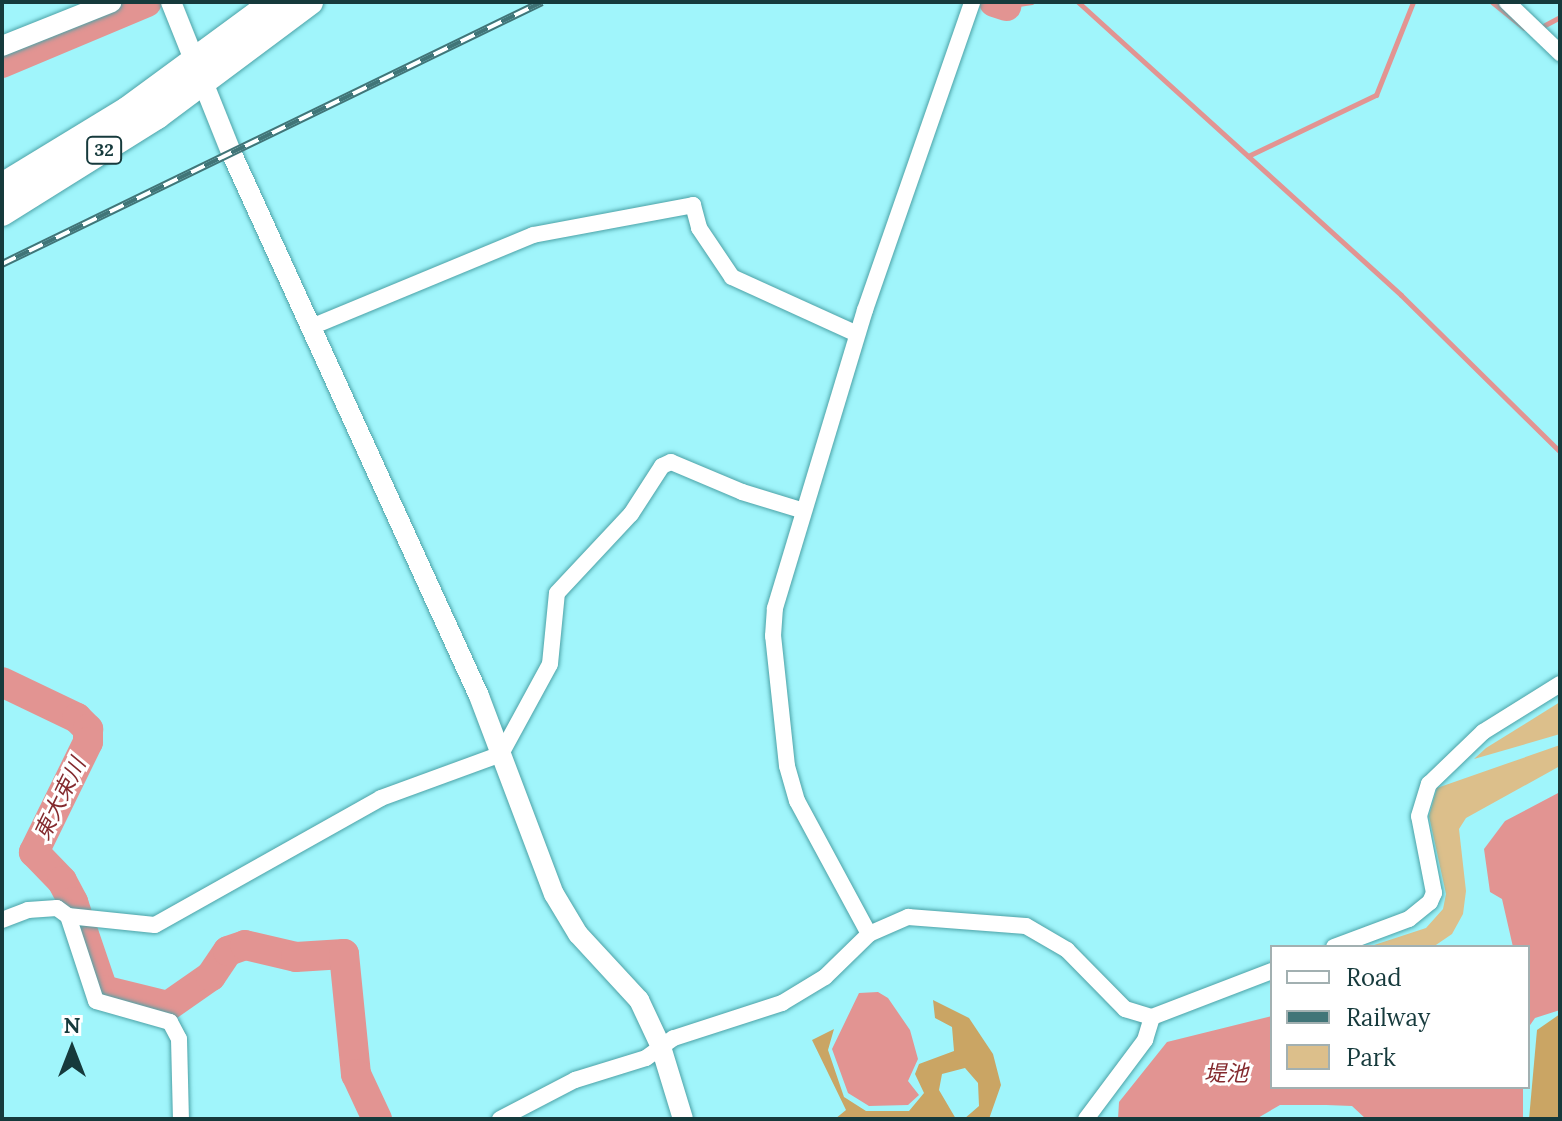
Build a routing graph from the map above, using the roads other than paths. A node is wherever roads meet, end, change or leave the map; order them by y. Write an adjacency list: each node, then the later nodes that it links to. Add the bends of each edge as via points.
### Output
1 (112, 2): 7 (street)
2 (171, 2): 9 (street)
3 (274, 2): 9 (highway, 32)
4 (310, 2): 9 (highway, 32)
5 (972, 2): 13 (street)
6 (1507, 2): 8 (street)
7 (2, 46)
8 (1560, 53)
9 (199, 72): 10 (highway, 32); 11 (highway, 32); 12 (street)
10 (2, 186)
11 (2, 213)
12 (311, 327): 13 (street, via 533,235 693,205 699,228 732,277); 16 (street)
13 (857, 334): 14 (street)
14 (801, 510): 16 (street, via 671,462 662,466 631,514 557,593 550,664); 19 (street, via 773,636 787,766 797,801)
15 (1560, 684): 20 (street, via 1483,732 1429,784 1419,816 1434,893 1430,902 1409,919)
16 (501, 754): 17 (street, via 381,798 155,925); 23 (street, via 559,904 578,934 639,1000)
17 (75, 915): 18 (street, via 46,907); 24 (street, via 96,1001 170,1022 179,1039)
18 (2, 920)
19 (869, 934): 22 (street, via 908,917 1026,926 1067,950 1125,1009); 23 (street, via 825,977 782,1003 687,1033)
20 (1339, 945)
21 (1270, 972): 22 (street)
22 (1152, 1017): 27 (street, via 1145,1040)
23 (661, 1047): 25 (street, via 646,1058 575,1080); 26 (street)
24 (181, 1119)
25 (500, 1119)
26 (683, 1119)
27 (1086, 1119)

